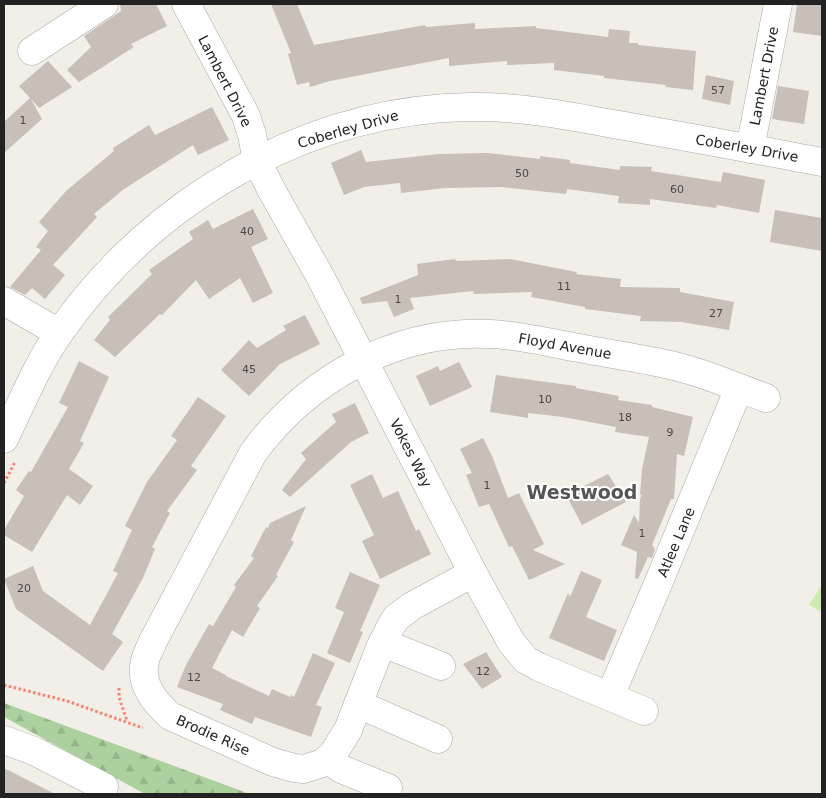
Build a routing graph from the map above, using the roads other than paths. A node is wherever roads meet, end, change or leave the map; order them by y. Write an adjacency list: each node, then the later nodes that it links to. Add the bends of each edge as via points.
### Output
1 (104, 4): 4 (street)
2 (186, 4): 6 (street, Lambert Drive, via 246,116)
3 (778, 4): 5 (street, Lambert Drive)
4 (32, 51)
5 (750, 149): 6 (street, Coberley Drive, via 567,116 470,107 376,118 309,138); 7 (street, Coberley Drive)
6 (257, 161): 9 (street, Coberley Drive, via 202,192 138,242 106,274); 10 (street, Vokes Way)
7 (822, 162)
8 (4, 301): 9 (street)
9 (58, 333): 13 (street, Coberley Drive)
10 (363, 361): 11 (street, Floyd Avenue, via 420,340 490,334 650,362 701,374); 14 (street, Vokes Way); 22 (street, Brodie Rise, via 340,372 304,399 274,426 253,453 144,662 149,691 170,716 273,762 294,768 314,767)
11 (739, 388): 12 (street, Floyd Avenue); 17 (street, Atlee Lane)
12 (766, 398)
13 (10, 450)
14 (473, 573): 15 (street, via 403,611 390,626); 17 (street, Vokes Way, via 510,642 526,660)
15 (383, 643): 16 (street); 18 (street)
16 (441, 666)
17 (610, 696): 19 (street, Vokes Way)
18 (358, 704): 20 (street); 22 (street, via 340,745)
19 (644, 711)
20 (438, 739)
21 (4, 740): 23 (street)
22 (328, 759): 24 (street, via 341,769)
23 (104, 787)
24 (388, 788)

